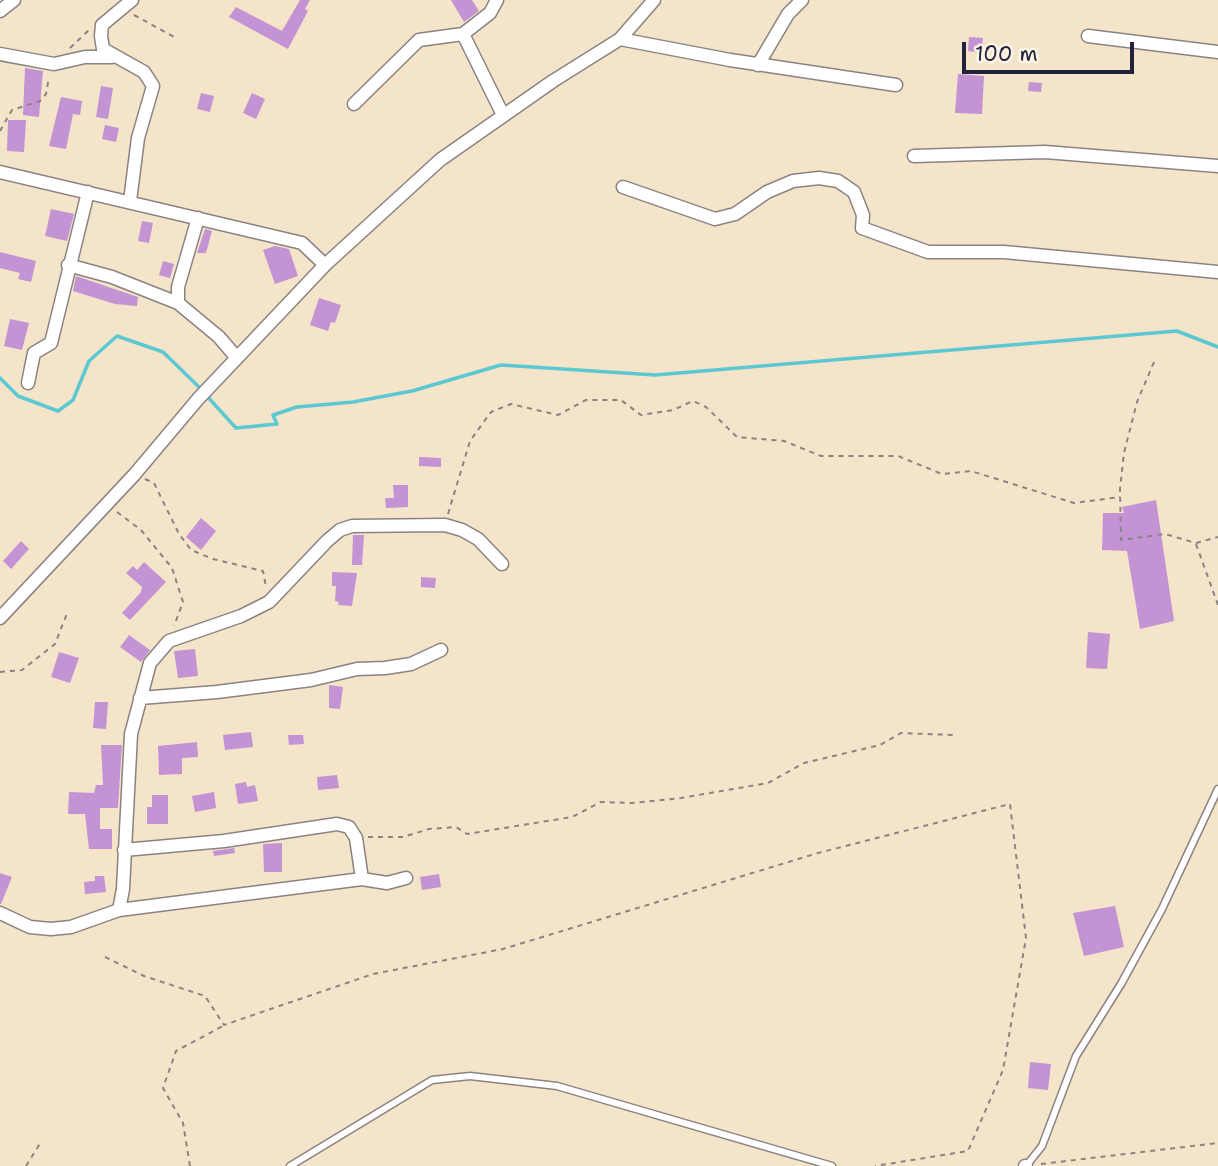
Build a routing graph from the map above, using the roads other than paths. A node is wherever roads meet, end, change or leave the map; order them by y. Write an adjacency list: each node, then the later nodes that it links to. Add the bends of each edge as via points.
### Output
1 (15, 0): 6 (street)
2 (497, 0): 7 (street, via 489,13)
3 (654, 0): 9 (street)
4 (802, 0): 13 (street, via 781,24)
5 (126, 3): 12 (street, via 102,25 103,49)
6 (0, 11)
7 (463, 34): 15 (street, via 419,40); 16 (street)
8 (1088, 36): 10 (street)
9 (620, 39): 13 (street); 16 (street)
10 (1218, 52)
11 (0, 54): 12 (street, via 54,64)
12 (112, 57): 22 (street, via 144,72 153,86 138,138)
13 (758, 65): 14 (street)
14 (896, 85)
15 (354, 104)
16 (503, 115): 25 (street, via 440,160)
17 (914, 156): 18 (street, via 1045,152)
18 (1218, 166)
19 (0, 172): 21 (street)
20 (623, 187): 26 (street, via 715,219 735,214 793,181 819,178 838,181 854,192 863,215 862,228 928,252 1004,252)
21 (88, 192): 22 (street); 24 (street)
22 (130, 201): 23 (street)
23 (198, 218): 25 (street, via 302,243); 27 (street, via 178,287)
24 (68, 265): 27 (street); 29 (street, via 51,343 34,353)
25 (325, 265): 28 (street)
26 (1218, 272)
27 (178, 303): 28 (street)
28 (237, 358): 31 (street)
29 (28, 383)
30 (502, 564): 33 (street, via 478,539 445,525 340,530 269,602 242,617 169,641 150,663)
31 (0, 618)
32 (441, 650): 33 (street, via 428,658 385,668 310,680)
33 (140, 698): 35 (street, via 131,734)
34 (1218, 789): 42 (lane, via 1162,909 1076,1056 1042,1146)
35 (124, 850): 37 (street, via 224,841 328,824 349,827 356,838); 38 (street)
36 (406, 878): 37 (street, via 387,883)
37 (362, 879): 38 (street)
38 (119, 910): 39 (street, via 51,929)
39 (0, 913)
40 (290, 1166): 41 (lane, via 432,1080 470,1076 557,1086)
41 (832, 1166)
42 (1026, 1166)

